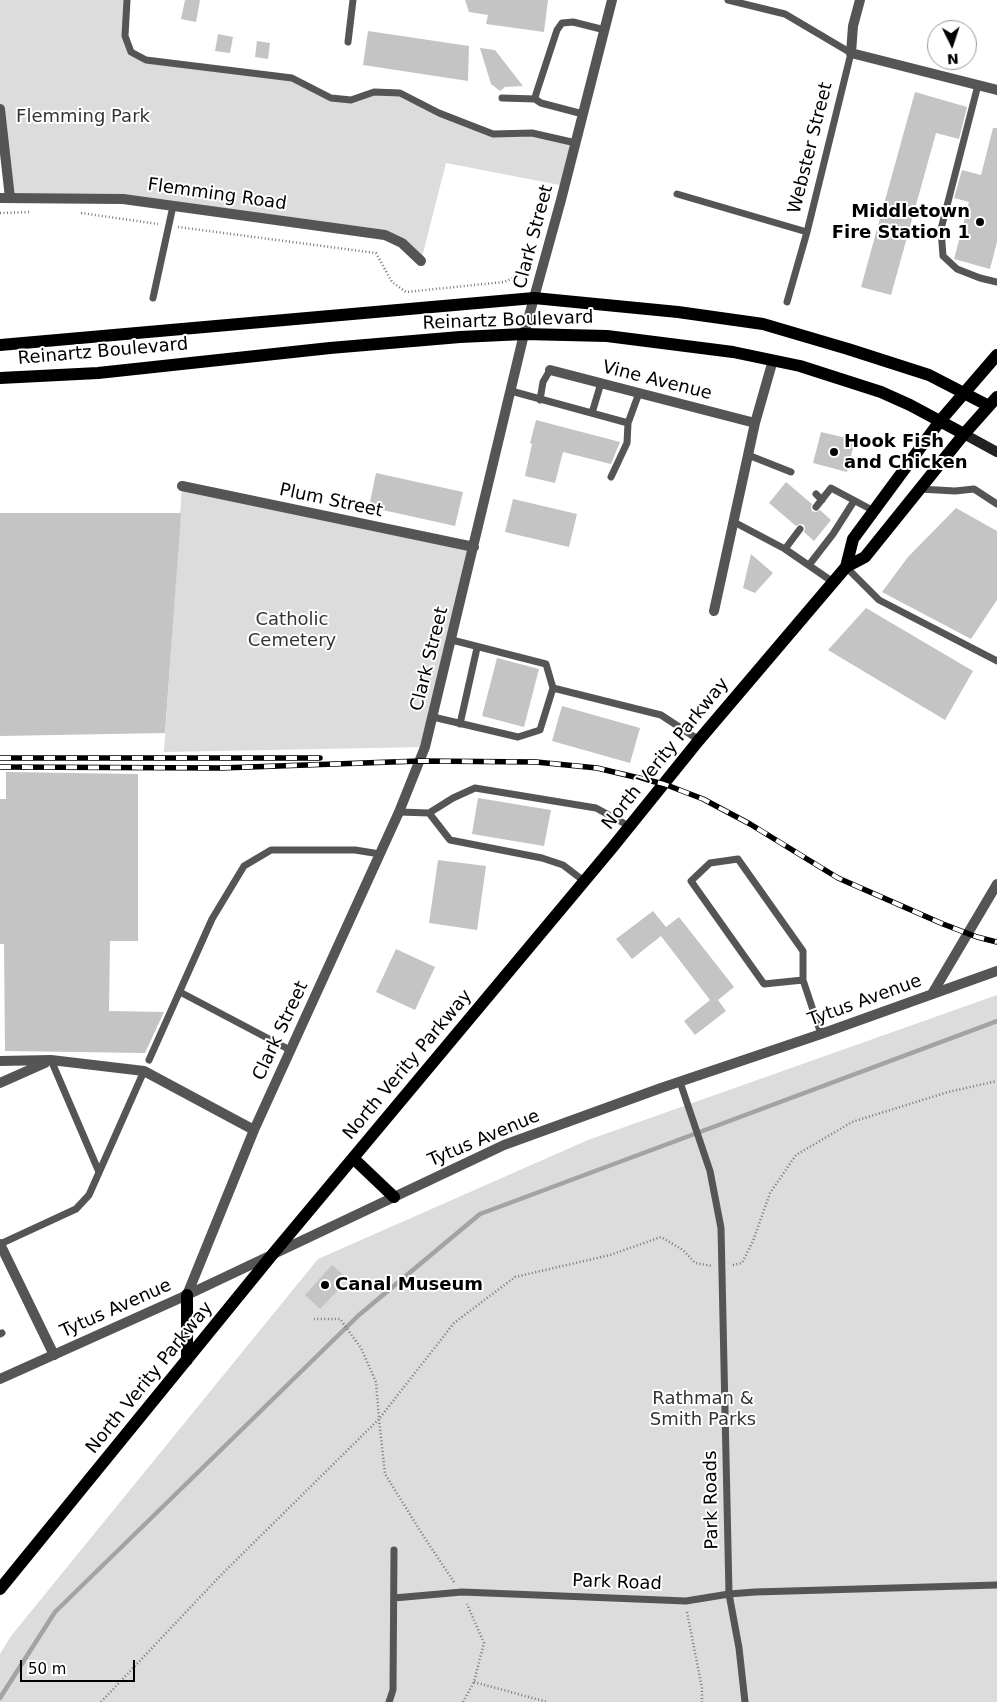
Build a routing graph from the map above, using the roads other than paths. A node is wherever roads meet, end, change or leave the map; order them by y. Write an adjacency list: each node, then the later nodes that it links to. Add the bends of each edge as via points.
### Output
1 (127, 0): 15 (lane, via 125,36 131,52 146,60 292,78 331,98 351,100 374,92 400,93 493,134 532,133)
2 (353, 0): 7 (lane)
3 (612, 0): 6 (street, Clark Street)
4 (728, 0): 8 (lane, via 784,14)
5 (860, 0): 8 (street, Webster Street, via 853,26)
6 (605, 30): 12 (lane, via 573,22 562,23); 14 (street, Clark Street)
7 (348, 42)
8 (851, 53): 9 (street); 19 (lane, Webster Street)
9 (978, 85): 10 (street); 21 (lane, via 941,229 942,256 957,269)
10 (997, 90)
11 (502, 98): 12 (lane)
12 (535, 99): 14 (lane)
13 (0, 109): 17 (street)
14 (583, 114): 15 (street, Clark Street)
15 (576, 143): 23 (street, Clark Street)
16 (677, 194): 19 (lane)
17 (5, 198): 18 (street, Flemming Road, via 123,199)
18 (173, 206): 20 (street, Flemming Road, via 385,235 402,243); 22 (lane)
19 (807, 232): 24 (lane, Webster Street)
20 (421, 260)
21 (997, 282)
22 (153, 298)
23 (534, 298): 25 (street, Clark Street); 26 (main road, Reinartz Boulevard); 34 (main road, Reinartz Boulevard, via 763,324 929,375)
24 (787, 302)
25 (524, 334): 28 (main road, Reinartz Boulevard, via 607,336); 30 (main road, Reinartz Boulevard, via 330,348 98,373); 32 (street, Clark Street)
26 (0, 345)
27 (997, 354): 34 (main road, North Verity Parkway)
28 (773, 360): 38 (main road, Reinartz Boulevard, via 881,392); 40 (street)
29 (550, 370): 31 (street, Vine Avenue); 35 (lane, via 543,382)
30 (0, 378)
31 (601, 384): 33 (street, Vine Avenue); 37 (lane)
32 (511, 391): 35 (lane); 54 (street, Clark Street)
33 (639, 393): 39 (lane); 40 (street, Vine Avenue)
34 (965, 393): 36 (main road, Reinartz Boulevard); 38 (main road, North Verity Parkway)
35 (540, 400): 37 (lane)
36 (994, 404): 41 (main road, North Verity Parkway)
37 (592, 413): 39 (lane)
38 (940, 421): 41 (main road, Reinartz Boulevard); 51 (main road, North Verity Parkway)
39 (628, 422): 45 (lane, via 627,443)
40 (755, 423): 43 (street)
41 (964, 434): 42 (main road, Reinartz Boulevard); 47 (main road, North Verity Parkway)
42 (997, 452)
43 (748, 455): 44 (lane); 52 (street)
44 (791, 472)
45 (611, 477)
46 (182, 486): 54 (street, Plum Street)
47 (919, 489): 49 (lane, via 974,489); 57 (main road, North Verity Parkway, via 865,557)
48 (854, 501): 50 (lane, via 831,488 819,497); 51 (lane); 56 (lane)
49 (997, 504)
50 (816, 508)
51 (874, 511): 57 (main road, North Verity Parkway, via 853,539)
52 (734, 522): 55 (lane); 59 (street)
53 (800, 529): 55 (lane)
54 (474, 546): 60 (street, Clark Street)
55 (785, 549): 56 (lane)
56 (809, 565): 58 (lane)
57 (846, 567): 58 (main road, North Verity Parkway); 62 (lane, via 879,600)
58 (833, 582): 66 (main road, North Verity Parkway)
59 (714, 611)
60 (452, 640): 61 (lane); 64 (street, Clark Street)
61 (477, 648): 63 (lane, via 546,664); 65 (lane)
62 (997, 661)
63 (553, 688): 65 (lane, via 540,730 518,737); 66 (lane, via 660,715)
64 (432, 717): 65 (lane); 67 (street, Clark Street, via 425,748)
65 (460, 724)
66 (699, 740): 69 (main road, North Verity Parkway)
67 (398, 812): 68 (lane); 70 (street, Clark Street)
68 (428, 813): 69 (lane, via 475,788 596,808); 71 (lane, via 450,840 542,858 562,866)
69 (629, 826): 71 (main road, North Verity Parkway)
70 (380, 854): 75 (lane, via 354,850 271,850 244,866 212,919); 78 (street, Clark Street)
71 (584, 881): 86 (main road, North Verity Parkway)
72 (997, 884): 76 (street)
73 (997, 971): 76 (street, Tytus Avenue)
74 (802, 980): 74 (lane, via 803,951 738,859 710,863 691,881 764,984); 77 (lane)
75 (180, 992): 78 (lane); 80 (lane)
76 (932, 994): 77 (street, Tytus Avenue)
77 (821, 1034): 83 (street, Tytus Avenue)
78 (290, 1050): 85 (street, Clark Street)
79 (51, 1060): 81 (street); 82 (street); 84 (street); 87 (lane)
80 (149, 1060)
81 (0, 1061)
82 (144, 1071): 85 (street); 87 (lane)
83 (680, 1082): 88 (street, Tytus Avenue, via 504,1146); 98 (lane, Park Roads, via 710,1172 721,1228)
84 (0, 1083)
85 (254, 1130): 91 (street, Clark Street)
86 (353, 1158): 88 (main road); 90 (main road, North Verity Parkway)
87 (100, 1172): 89 (lane, via 89,1196 76,1209)
88 (394, 1197): 90 (street, Tytus Avenue)
89 (0, 1244): 92 (street)
90 (272, 1255): 91 (street, Tytus Avenue); 93 (main road, North Verity Parkway)
91 (187, 1295): 92 (street, Tytus Avenue); 93 (main road)
92 (54, 1355): 94 (street, Tytus Avenue)
93 (187, 1360): 97 (main road, North Verity Parkway)
94 (0, 1379)
95 (394, 1550): 99 (lane)
96 (997, 1585): 98 (lane)
97 (0, 1589)
98 (729, 1594): 99 (lane, Park Road, via 686,1601 462,1592); 101 (lane)
99 (394, 1598): 100 (lane, via 393,1690)
100 (389, 1702)
101 (745, 1702)

